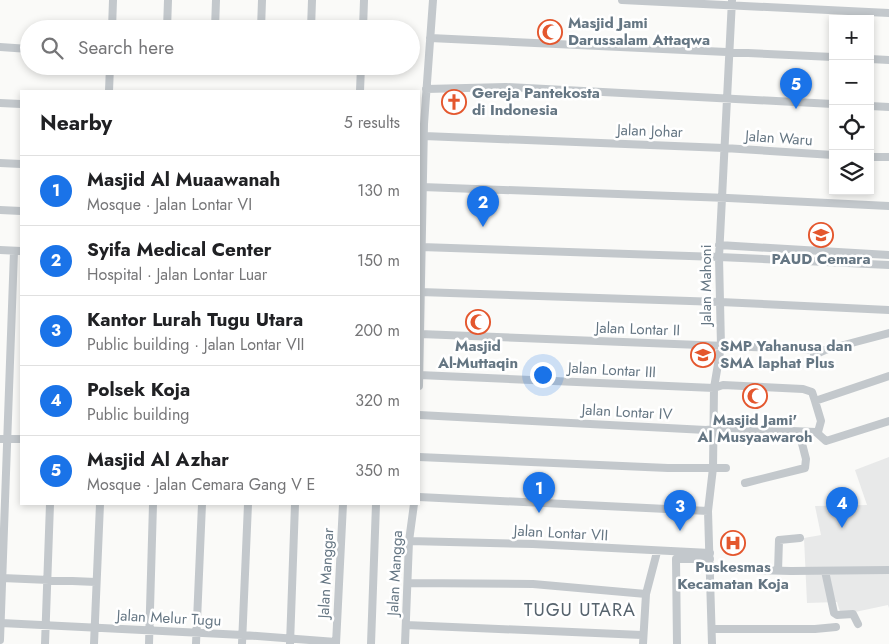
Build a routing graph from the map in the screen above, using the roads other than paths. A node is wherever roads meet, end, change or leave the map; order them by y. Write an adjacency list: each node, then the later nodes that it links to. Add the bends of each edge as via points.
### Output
1 (113, 0): 11 (street)
2 (168, 0): 12 (street)
3 (216, 0): 13 (street)
4 (262, 0): 14 (street)
5 (312, 0): 15 (street)
6 (364, 0): 16 (street)
7 (433, 0): 17 (street)
8 (622, 0): 9 (street)
9 (732, 3): 10 (street); 20 (street, Jalan Mahoni)
10 (889, 13)
11 (112, 20)
12 (167, 20)
13 (215, 20)
14 (261, 20)
15 (311, 20)
16 (363, 20)
17 (430, 38): 20 (street); 26 (street)
18 (0, 47): 19 (street)
19 (20, 48)
20 (730, 53): 21 (street); 29 (street, Jalan Mahoni)
21 (829, 57)
22 (874, 59): 23 (street)
23 (889, 60)
24 (110, 75): 27 (street)
25 (360, 75): 28 (street)
26 (426, 89): 29 (street, via 506,87); 35 (street)
27 (109, 90)
28 (360, 90)
29 (727, 100): 32 (street); 37 (street, Jalan Mahoni)
30 (0, 103): 31 (street)
31 (20, 104)
32 (829, 104)
33 (874, 106): 34 (street)
34 (889, 107)
35 (422, 124): 36 (street)
36 (424, 136): 37 (street, Jalan Johar); 43 (street)
37 (724, 148): 38 (street, Jalan Waru); 44 (street, Jalan Mahoni)
38 (829, 155)
39 (874, 157): 40 (street)
40 (889, 157)
41 (0, 163): 42 (street)
42 (20, 164)
43 (421, 192): 44 (street); 49 (street)
44 (722, 198): 45 (street); 48 (street, Jalan Mahoni)
45 (889, 206)
46 (0, 210): 47 (street)
47 (20, 211)
48 (719, 245): 52 (street); 53 (street, Jalan Mahoni)
49 (421, 247): 53 (street); 55 (street)
50 (0, 250): 51 (street)
51 (18, 251): 72 (street)
52 (889, 255)
53 (719, 257): 54 (street); 56 (street, Jalan Mahoni)
54 (889, 265)
55 (420, 292): 56 (street); 59 (street)
56 (720, 302): 57 (street); 60 (street, Jalan Mahoni)
57 (889, 310)
58 (889, 333): 61 (street)
59 (420, 334): 60 (street, Jalan Lontar II)
60 (721, 346): 61 (street, Jalan Lontar II); 65 (street, Jalan Mahoni)
61 (825, 350): 62 (street)
62 (814, 355)
63 (420, 375): 65 (street, Jalan Lontar III)
64 (889, 376): 66 (street)
65 (714, 388): 66 (street, Jalan Lontar III, via 723,385 803,389 812,392); 69 (street, Jalan Mahoni)
66 (819, 400): 71 (street, via 821,421)
67 (420, 415): 69 (street, Jalan Lontar IV)
68 (889, 421): 71 (street, via 830,441 824,441)
69 (713, 429): 70 (street, Jalan Lontar IV); 75 (street, Jalan Mahoni)
70 (799, 432): 71 (street, Jalan Lontar IV); 77 (street, via 806,468)
71 (818, 432)
72 (4, 439): 73 (street); 97 (street)
73 (20, 439)
74 (420, 457): 75 (street)
75 (713, 468): 76 (street); 88 (street, Jalan Mahoni)
76 (726, 468)
77 (745, 483)
78 (420, 497): 88 (street)
79 (50, 505): 98 (street)
80 (100, 505): 99 (street)
81 (153, 505): 109 (street)
82 (202, 505): 110 (street)
83 (248, 505): 111 (street)
84 (295, 505): 114 (street)
85 (343, 505): 115 (street, Jalan Manggar)
86 (376, 505): 121 (street)
87 (414, 505): 90 (street, Jalan Mangga)
88 (708, 511): 92 (street, Jalan Mahoni)
89 (800, 538): 95 (street, via 780,540)
90 (409, 541): 91 (street, Jalan Lontar VII); 100 (street, Jalan Mangga)
91 (657, 552): 92 (street, Jalan Lontar VII); 101 (street)
92 (710, 556): 93 (street, Jalan Mahoni); 124 (street, via 676,559)
93 (710, 569): 95 (street); 108 (street, Jalan Mahoni)
94 (889, 570): 96 (street)
95 (778, 571): 96 (street)
96 (825, 571): 103 (street, via 834,614 853,614)
97 (2, 578): 98 (street); 102 (street)
98 (48, 580): 99 (street); 104 (street)
99 (96, 582): 107 (street)
100 (408, 583): 101 (street, via 533,584); 105 (street, Jalan Mangga)
101 (646, 594): 112 (street)
102 (1, 623): 104 (street, Jalan Melur Tugu); 113 (street)
103 (858, 624)
104 (46, 625): 107 (street, Jalan Melur Tugu); 116 (street)
105 (406, 625): 112 (street); 122 (street, Jalan Mangga)
106 (836, 627): 108 (street)
107 (95, 628): 109 (street, Jalan Melur Tugu); 117 (street)
108 (712, 629): 125 (street, Jalan Mahoni)
109 (149, 631): 110 (street, Jalan Melur Tugu); 118 (street)
110 (197, 634): 111 (street, Jalan Melur Tugu); 119 (street)
111 (243, 635): 114 (street, Jalan Melur Tugu); 120 (street)
112 (642, 635): 123 (street)
113 (0, 640)
114 (290, 642): 115 (street, Jalan Melur Tugu)
115 (336, 643)
116 (45, 644)
117 (94, 644)
118 (149, 644)
119 (196, 644)
120 (242, 644)
121 (371, 644)
122 (405, 644)
123 (643, 644)
124 (677, 644)
125 (712, 644)

